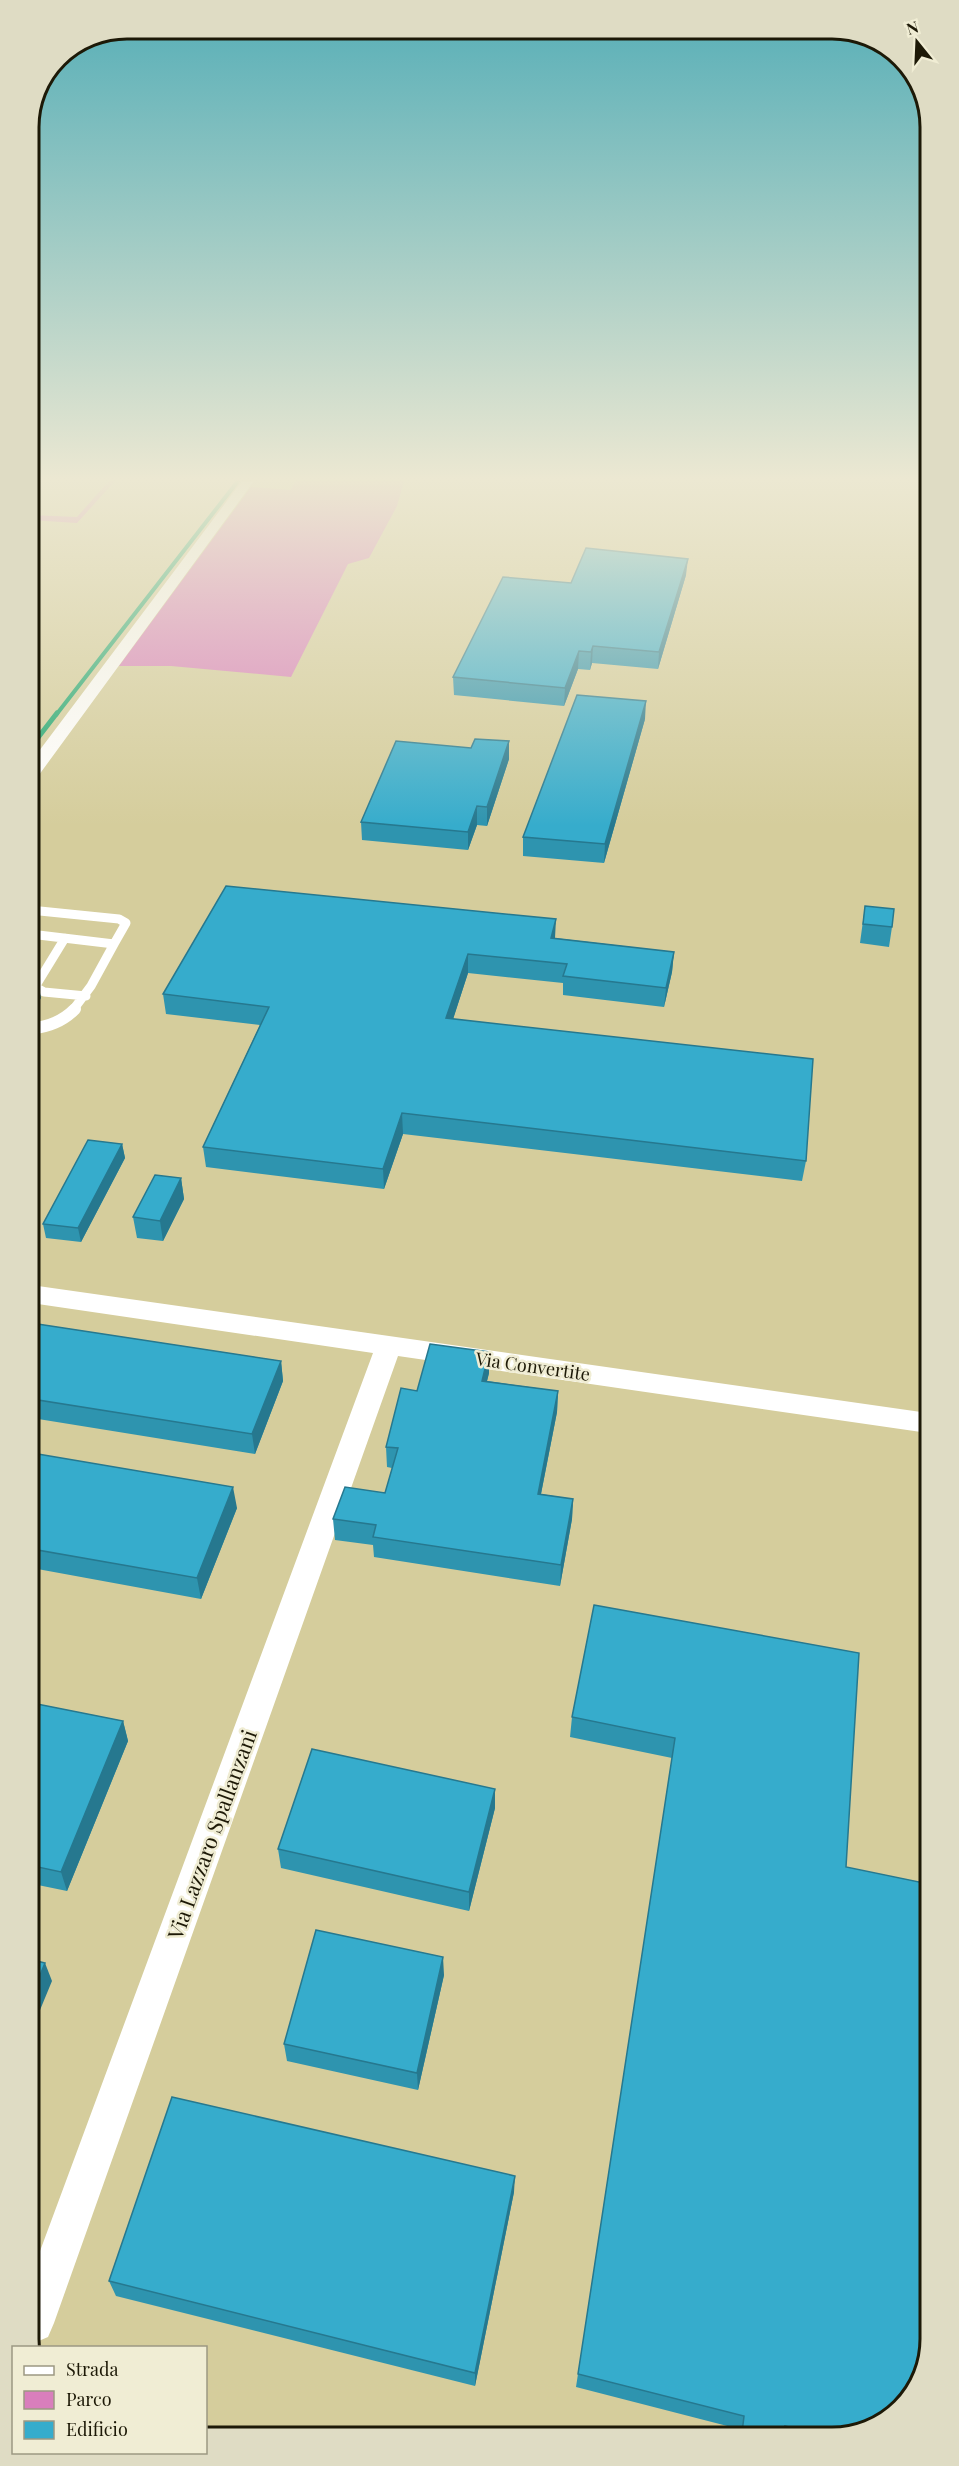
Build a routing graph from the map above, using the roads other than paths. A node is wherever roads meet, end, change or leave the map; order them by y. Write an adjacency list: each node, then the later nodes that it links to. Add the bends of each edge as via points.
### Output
1 (163, 596): 2 (street)
2 (39, 763)
3 (39, 911): 6 (lane, via 119,919 126,923)
4 (39, 935): 5 (lane)
5 (65, 938): 6 (lane); 7 (lane)
6 (114, 944): 9 (lane)
7 (39, 980)
8 (39, 989): 9 (lane)
9 (86, 996): 10 (lane, via 61,1022)
10 (39, 1027)
11 (39, 1295): 12 (street, Via Convertite)
12 (389, 1345): 13 (street, Via Convertite); 14 (street, Via Lazzaro Spallanzani)
13 (920, 1422)
14 (39, 2307)

